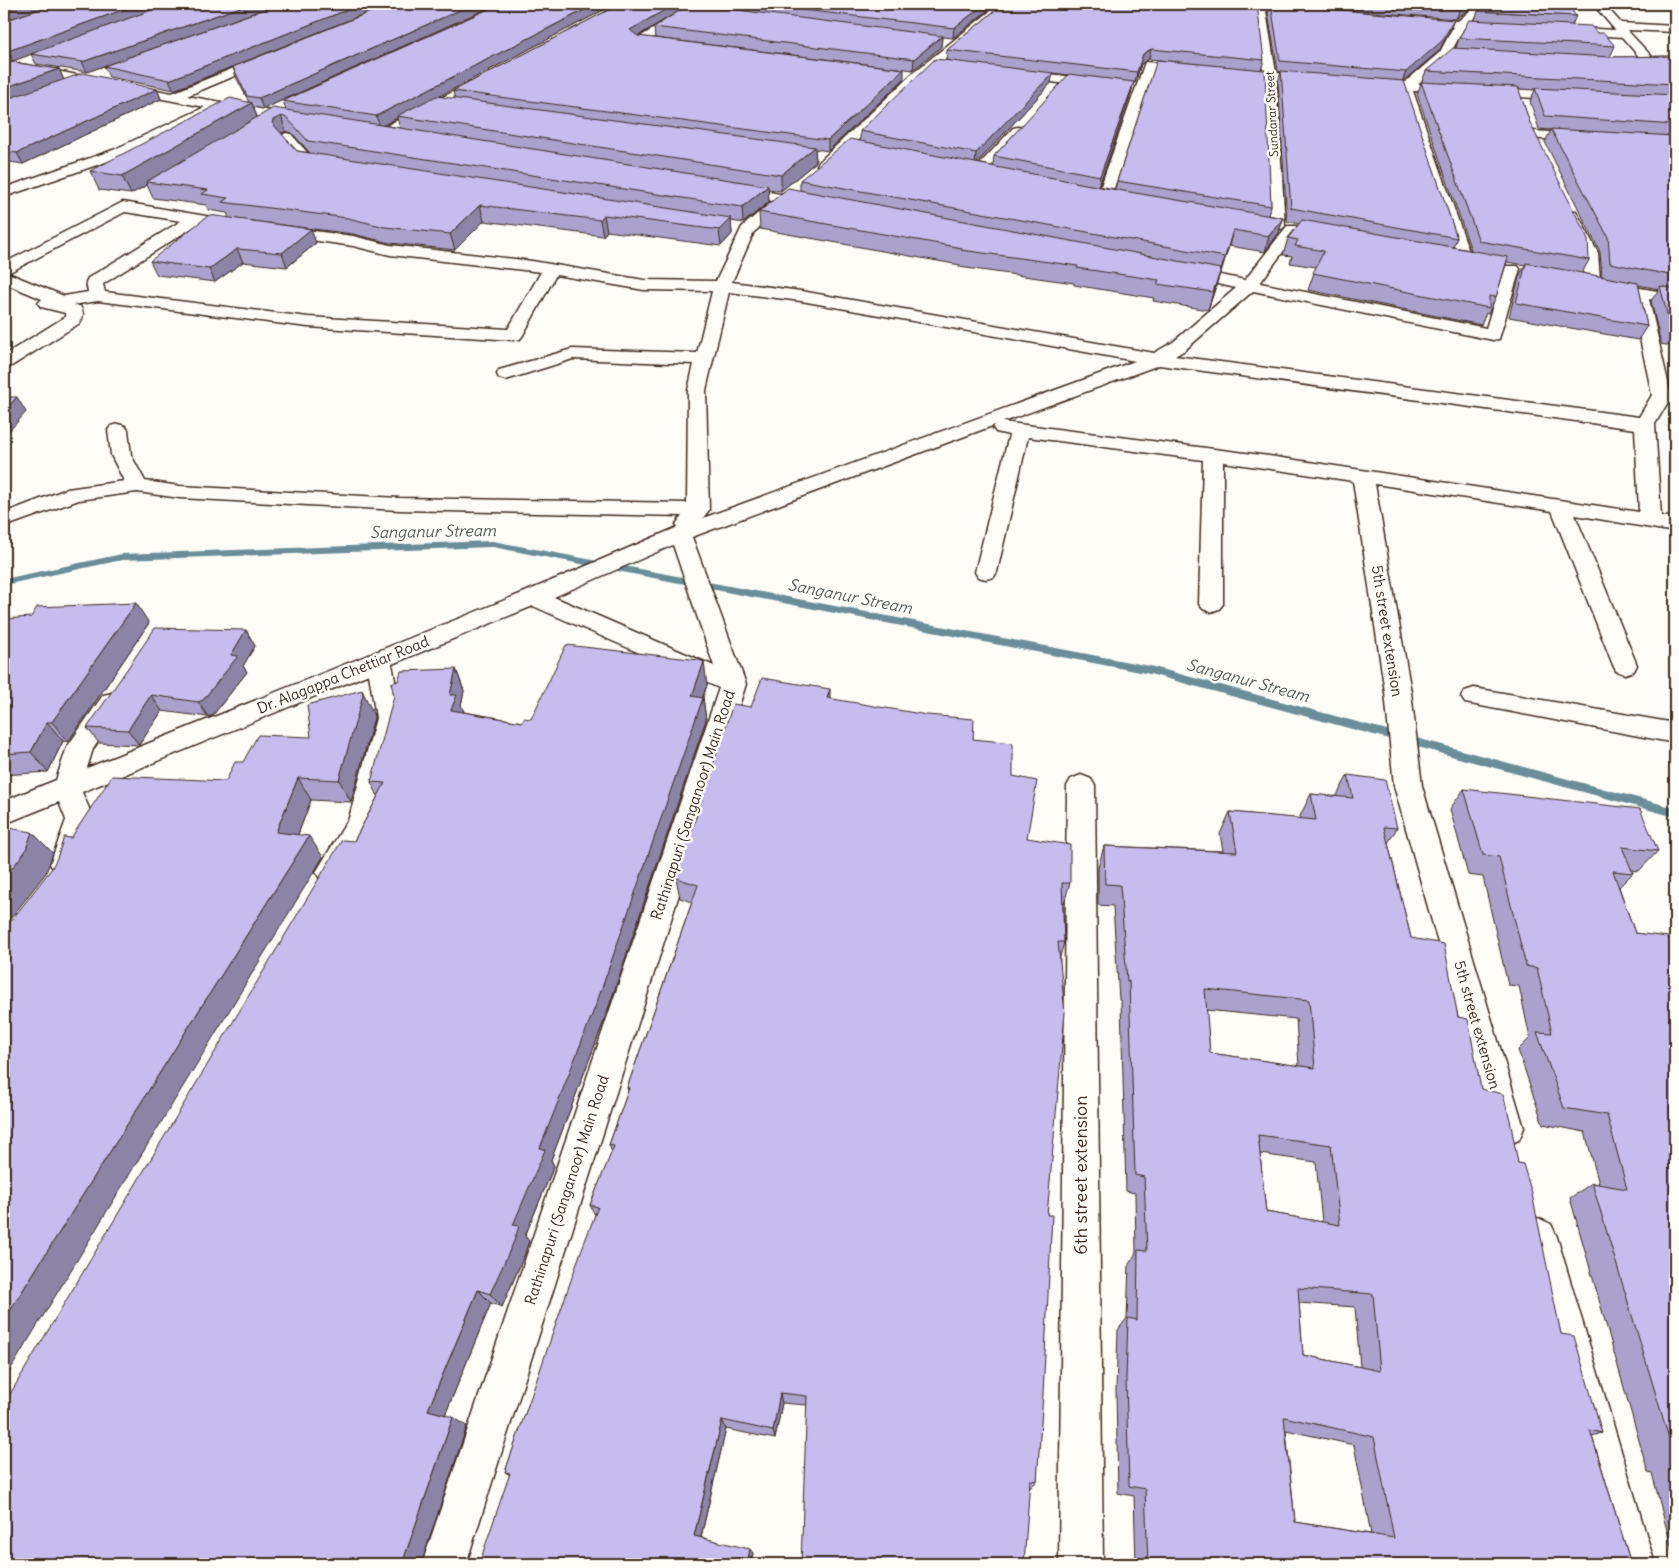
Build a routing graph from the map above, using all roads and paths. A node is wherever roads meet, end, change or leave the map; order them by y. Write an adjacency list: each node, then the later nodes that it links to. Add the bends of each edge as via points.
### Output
1 (1016, 4): 5 (street)
2 (1484, 4): 10 (street)
3 (1598, 4): 14 (street)
4 (981, 5): 5 (street)
5 (1000, 5): 16 (street)
6 (1261, 6): 8 (street); 31 (street, Sundarar Street)
7 (699, 11): 17 (street, via 689,10 639,41)
8 (1322, 12)
9 (1406, 20): 10 (street)
10 (1460, 25): 11 (street); 38 (street, via 1450,55)
11 (1518, 28)
12 (1675, 28): 14 (street)
13 (1548, 30): 14 (street)
14 (1621, 30): 22 (street)
15 (936, 41): 16 (street)
16 (956, 44): 20 (street)
17 (677, 46)
18 (284, 52): 41 (street)
19 (33, 60): 24 (street)
20 (930, 64): 25 (street); 30 (street)
21 (1633, 64): 22 (street)
22 (1652, 64): 23 (street)
23 (1668, 64)
24 (9, 66): 32 (street)
25 (950, 67)
26 (104, 72): 32 (street)
27 (499, 72): 43 (street)
28 (998, 72): 33 (street)
29 (898, 73): 30 (street)
30 (918, 76): 52 (street)
31 (1270, 76): 34 (street); 67 (street, via 1149,65 1136,89); 76 (street, Sundarar Street)
32 (87, 78): 37 (street); 41 (street)
33 (1064, 80): 36 (street); 40 (street)
34 (1329, 81)
35 (1358, 84): 38 (street)
36 (1112, 86)
37 (59, 87)
38 (1406, 88): 39 (street); 80 (street)
39 (1519, 93): 42 (street); 48 (street)
40 (1052, 94)
41 (174, 96): 44 (street)
42 (1578, 97)
43 (439, 105): 45 (street); 49 (street, via 378,132)
44 (220, 106): 46 (street); 64 (street, via 118,153)
45 (458, 107)
46 (316, 122)
47 (1027, 122): 59 (street)
48 (1533, 134): 51 (street); 54 (street)
49 (403, 136)
50 (286, 137): 57 (street, via 308,162)
51 (1600, 139)
52 (846, 146): 53 (street); 56 (street)
53 (866, 150)
54 (1541, 151)
55 (813, 156): 56 (street)
56 (832, 158): 60 (street)
57 (347, 168)
58 (961, 169): 59 (street)
59 (980, 172): 61 (street)
60 (811, 175)
61 (1000, 176)
62 (716, 187): 68 (street)
63 (798, 187): 68 (street)
64 (4, 192)
65 (1085, 193): 67 (street)
66 (140, 197): 71 (street)
67 (1104, 197): 69 (street)
68 (784, 198): 72 (street); 77 (street)
69 (1123, 200)
70 (1566, 202): 88 (street, via 1590,253)
71 (123, 207): 73 (street); 81 (street)
72 (833, 207)
73 (196, 219): 84 (street, via 354,241 390,250); 93 (street, via 94,282)
74 (1258, 222): 76 (street)
75 (727, 227): 77 (street)
76 (1284, 227): 78 (street); 89 (street, Dr. Alagappa Chettiar Road)
77 (747, 230): 90 (street)
78 (1311, 232)
79 (1446, 256): 80 (street)
80 (1464, 260): 83 (street)
81 (4, 269)
82 (1163, 269): 89 (street)
83 (1512, 269): 85 (street); 89 (street, via 1493,335)
84 (552, 270): 90 (street, via 644,285); 93 (street, via 514,335 308,322)
85 (1530, 272)
86 (4, 277): 93 (street, via 62,301)
87 (1574, 281): 88 (street)
88 (1592, 284): 91 (street)
89 (1250, 285): 98 (street, Dr. Alagappa Chettiar Road, via 1179,346)
90 (722, 286): 97 (street); 98 (street, via 800,296)
91 (1639, 293): 94 (street); 101 (street)
92 (4, 295): 96 (street, via 74,310 74,319)
93 (98, 296)
94 (1675, 299)
95 (4, 346): 96 (street)
96 (25, 350): 99 (street)
97 (704, 359): 100 (street, via 572,354); 110 (street, via 696,390)
98 (1157, 359): 102 (street, Dr. Alagappa Chettiar Road); 103 (street)
99 (4, 363)
100 (506, 374)
101 (1668, 396): 103 (street)
102 (979, 424): 105 (street); 114 (street, Dr. Alagappa Chettiar Road)
103 (1645, 424): 112 (street)
104 (118, 430): 108 (street, via 121,455)
105 (1020, 430): 106 (street); 115 (street)
106 (1213, 455): 107 (street); 117 (street)
107 (1363, 476): 109 (street); 129 (street, 5th street extension, via 1398,692 1406,776)
108 (137, 486): 110 (street, via 180,492 399,504); 111 (street, via 75,494)
109 (1561, 506): 112 (street); 119 (street)
110 (698, 510): 114 (street)
111 (4, 520)
112 (1650, 521): 113 (street)
113 (1675, 526)
114 (684, 542): 116 (street, Dr. Alagappa Chettiar Road, via 635,552); 121 (street, Rathinapuri (Sanganoor) Main Road)
115 (986, 572)
116 (541, 593): 118 (street, Dr. Alagappa Chettiar Road); 121 (street)
117 (1211, 604)
118 (379, 660): 125 (street, Dr. Alagappa Chettiar Road); 128 (street, via 390,718 363,820)
119 (1625, 665)
120 (125, 683): 125 (street, via 80,747)
121 (733, 684): 131 (street, Rathinapuri (Sanganoor) Main Road)
122 (1474, 697): 123 (street)
123 (1675, 732)
124 (1081, 786): 132 (street, 6th street extension)
125 (67, 789): 126 (street, Dr. Alagappa Chettiar Road); 127 (street, via 80,820 61,879)
126 (4, 813)
127 (55, 886)
128 (317, 896)
129 (1515, 1156)
130 (1528, 1204): 133 (street)
131 (444, 1564)
132 (1081, 1564)
133 (1633, 1564)

